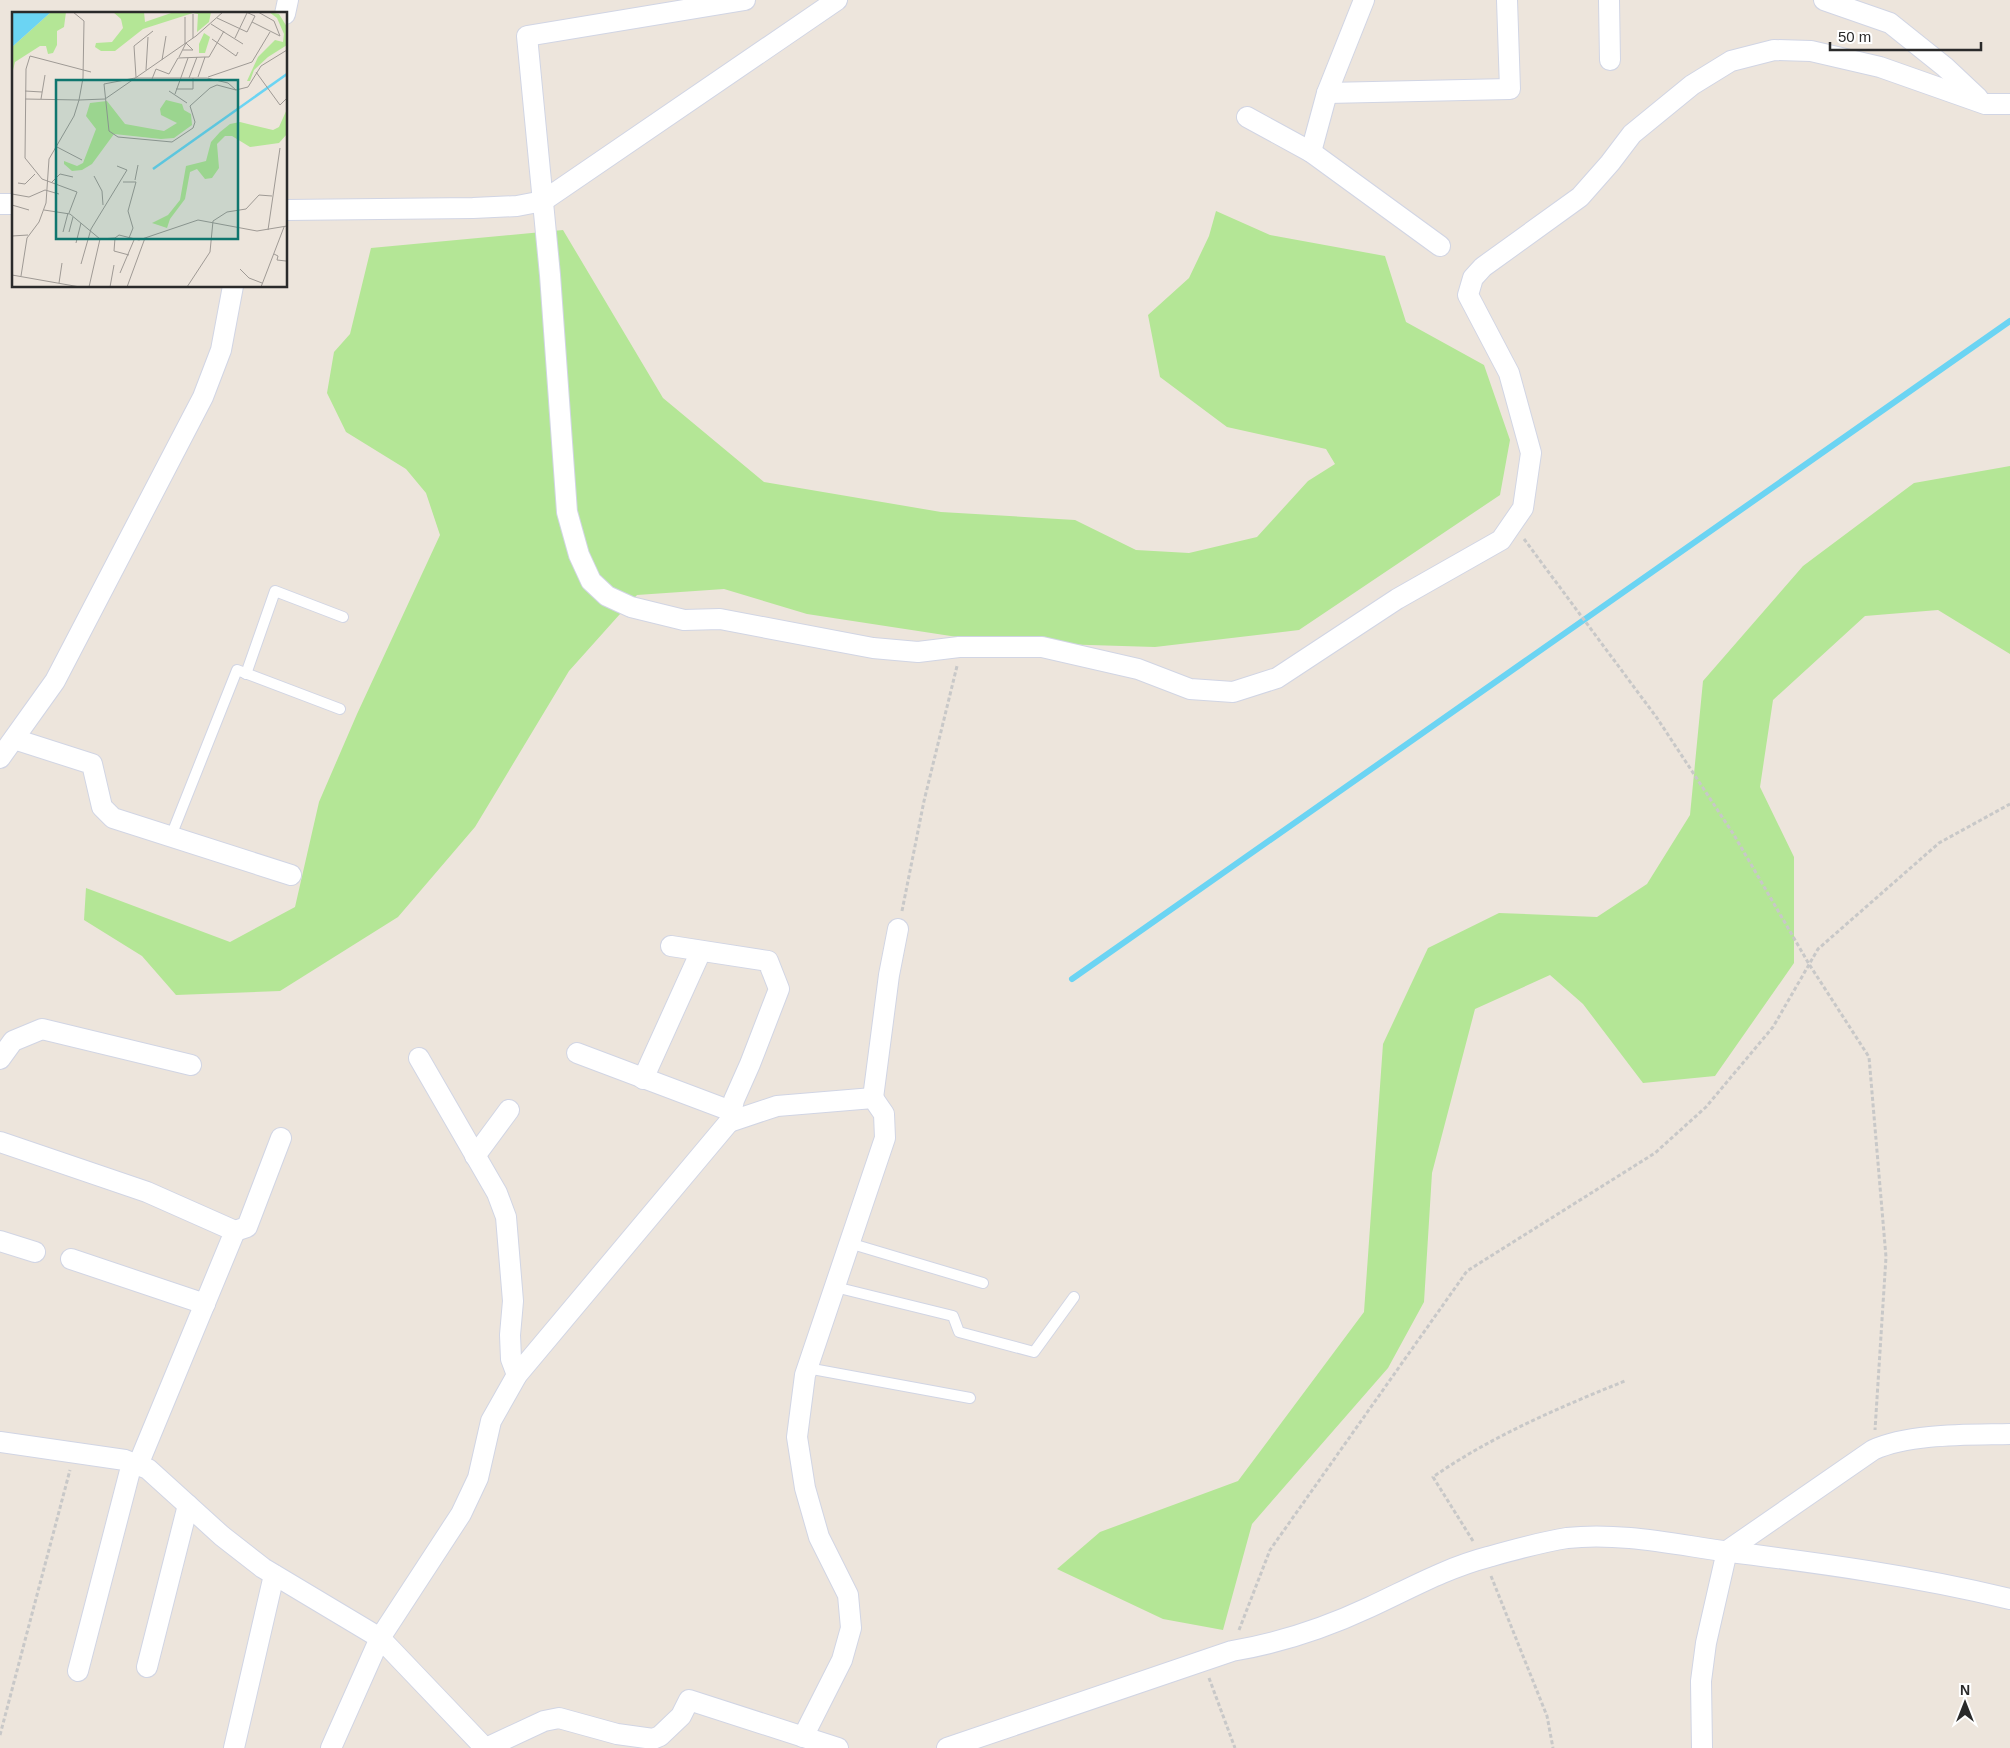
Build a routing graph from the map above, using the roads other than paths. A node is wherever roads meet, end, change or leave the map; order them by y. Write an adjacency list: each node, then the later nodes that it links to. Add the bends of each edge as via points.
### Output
1 (745, 0): 13 (street, via 528,36)
2 (837, 0): 13 (street)
3 (1364, 0): 8 (street)
4 (1507, 0): 8 (street, via 1510,89)
5 (1609, 0): 7 (street)
6 (1824, 0): 9 (street, via 1890,23)
7 (1610, 60)
8 (1327, 93): 12 (street)
9 (1985, 104): 10 (street); 13 (street, via 1880,67 1811,51 1774,50 1731,61 1692,85 1632,134 1580,197 1483,267 1473,278 1468,295 1508,372 1531,453 1523,508 1514,525 1501,540 1397,599 1277,678 1234,692 1190,689 1138,668 1042,647 962,647 918,652 873,648 720,619 684,620 631,607 607,596 591,581 567,512)
10 (2010, 104)
11 (1247, 117): 12 (street)
12 (1311, 152): 15 (street)
13 (543, 201): 14 (street, via 473,208)
14 (288, 210)
15 (1440, 246)
16 (234, 288): 20 (street, via 221,350 202,397 55,681)
17 (343, 617): 18 (lane, via 275,591)
18 (246, 674): 19 (lane); 22 (lane, via 237,670)
19 (340, 708)
20 (14, 739): 21 (street); 22 (street, via 92,764 102,807 113,818)
21 (0, 758)
22 (171, 836): 23 (street)
23 (291, 875)
24 (898, 929): 32 (street)
25 (671, 946): 26 (street)
26 (701, 951): 31 (street); 34 (street, via 768,961 779,989)
27 (577, 1053): 31 (street)
28 (418, 1058): 37 (street)
29 (0, 1059): 30 (street, via 13,1041 42,1029)
30 (191, 1065)
31 (643, 1079): 34 (street)
32 (874, 1098): 34 (street, via 777,1106); 40 (street, via 884,1114 885,1138)
33 (509, 1110): 37 (street)
34 (730, 1116): 48 (street)
35 (281, 1138): 38 (street, via 247,1228)
36 (0, 1142): 38 (street, via 147,1192)
37 (476, 1156): 48 (street, via 497,1193 506,1217 513,1301 511,1359)
38 (235, 1231): 46 (street)
39 (0, 1241): 41 (street)
40 (849, 1243): 43 (lane); 44 (street)
41 (35, 1252)
42 (71, 1260): 46 (street)
43 (983, 1283)
44 (835, 1287): 45 (lane, via 953,1316 959,1332 1034,1352); 47 (street)
45 (1074, 1297)
46 (205, 1304): 52 (street)
47 (808, 1368): 49 (lane); 60 (street, via 797,1437 805,1488 819,1537 848,1596 851,1628 842,1660)
48 (516, 1375): 57 (street, via 491,1421 478,1478 461,1514)
49 (970, 1398)
50 (2010, 1434): 54 (street, via 1941,1436 1883,1445)
51 (0, 1442): 52 (street)
52 (135, 1464): 53 (street, via 148,1469); 59 (street)
53 (188, 1505): 55 (street, via 222,1536); 58 (street)
54 (1727, 1551): 56 (street, via 1897,1575); 62 (street, via 1598,1537 1566,1538 1484,1558 1458,1565 1304,1634 1232,1651); 68 (street, via 1701,1680)
55 (274, 1575): 57 (street); 63 (street)
56 (2010, 1599)
57 (380, 1638): 64 (street); 65 (street)
58 (147, 1667)
59 (78, 1671)
60 (803, 1737): 61 (street, via 689,1700 681,1716); 66 (street)
61 (655, 1744): 65 (street, via 560,1718 544,1720)
62 (976, 1744): 67 (street)
63 (234, 1748)
64 (331, 1748)
65 (486, 1748)
66 (838, 1748)
67 (947, 1748)
68 (1702, 1748)

